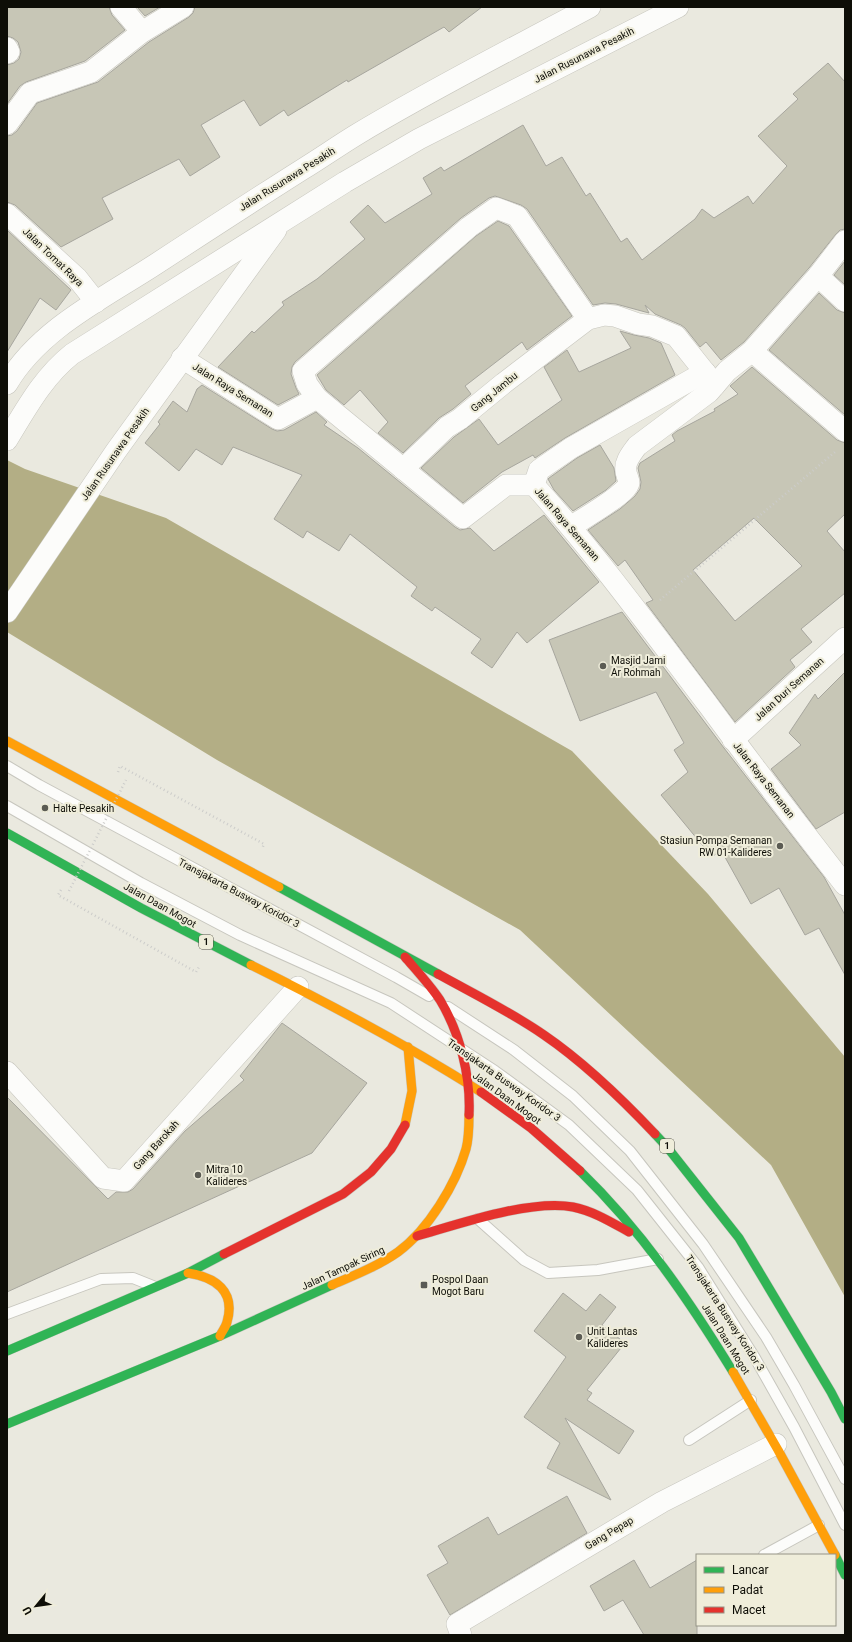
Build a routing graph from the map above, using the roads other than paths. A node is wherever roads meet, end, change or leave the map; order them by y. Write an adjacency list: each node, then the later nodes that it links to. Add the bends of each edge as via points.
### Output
1 (121, 7): 5 (street)
2 (590, 7): 14 (street, Jalan Rusunawa Pesakih, via 356,135)
3 (678, 7): 10 (street, Jalan Rusunawa Pesakih, via 419,139)
4 (181, 8): 5 (street)
5 (142, 32): 8 (street, via 91,72 30,93)
6 (7, 48): 7 (street)
7 (7, 53)
8 (7, 124)
9 (7, 214): 14 (street, Jalan Tomat Raya, via 77,278)
10 (282, 221): 17 (street, Jalan Rusunawa Pesakih); 21 (street, Jalan Rusunawa Pesakih, via 58,365)
11 (845, 240): 12 (street)
12 (818, 276): 13 (street); 16 (street)
13 (845, 301)
14 (96, 302): 19 (street, Jalan Rusunawa Pesakih, via 34,349)
15 (588, 319): 18 (street, via 604,315 615,316 652,326 676,336); 20 (street, via 516,216 496,208 469,227 303,371 307,384); 23 (street, Gang Jambu, via 447,427)
16 (752, 351): 18 (street, via 727,371); 22 (street)
17 (182, 358): 20 (street, Jalan Raya Semanan, via 278,419); 26 (street, Jalan Rusunawa Pesakih, via 116,450)
18 (710, 378): 24 (street, via 571,448 540,470); 25 (street, via 709,392 637,446 629,457 625,469 629,484 627,488 612,501)
19 (7, 384)
20 (317, 398): 23 (street, Jalan Raya Semanan)
21 (7, 440)
22 (842, 440)
23 (403, 469): 24 (street, Jalan Raya Semanan, via 463,518 506,485)
24 (534, 485): 25 (street, Jalan Raya Semanan)
25 (572, 526): 28 (street, Jalan Raya Semanan)
26 (7, 612)
27 (845, 638): 28 (street, Jalan Duri Semanan)
28 (733, 740): 33 (street, Jalan Raya Semanan)
29 (7, 741): 34 (main road, 1)
30 (7, 766): 36 (lane, Transjakarta Busway Koridor 3)
31 (7, 806): 38 (lane, Transjakarta Busway Koridor 3, via 141,883 240,935 391,1003)
32 (7, 833): 35 (main road, Jalan Daan Mogot / 1, via 183,930)
33 (845, 885)
34 (404, 955): 36 (main road, Jalan Tampak Siring); 51 (main road, 1, via 544,1035 590,1071 631,1109 667,1147 740,1238)
35 (298, 987): 37 (main road, Jalan Daan Mogot / 1); 39 (street, Gang Barokah, via 124,1181 103,1178)
36 (442, 1003): 38 (main road, Jalan Tampak Siring); 55 (lane, Transjakarta Busway Koridor 3, via 520,1055 572,1096 630,1151 703,1244 766,1337)
37 (408, 1047): 40 (main road, Jalan Daan Mogot / 1); 45 (main road, via 412,1092 405,1124 391,1149 371,1172 343,1194)
38 (460, 1047): 40 (main road, Jalan Tampak Siring); 57 (lane, Transjakarta Busway Koridor 3, via 569,1125 638,1190 698,1267 755,1358)
39 (7, 1072)
40 (468, 1084): 42 (main road, Jalan Tampak Siring, via 470,1110 467,1145 438,1209); 43 (main road, Jalan Daan Mogot / 1, via 542,1137 576,1167 608,1199)
41 (478, 1219): 42 (main road); 43 (main road, via 537,1207 564,1206 588,1211 606,1219); 44 (lane, via 524,1260 548,1273 598,1270)
42 (417, 1236): 48 (main road, Jalan Tampak Siring, via 396,1255 375,1266)
43 (645, 1243): 44 (main road, Jalan Daan Mogot / 1)
44 (659, 1259): 50 (main road, Jalan Daan Mogot / 1, via 693,1307)
45 (188, 1273): 46 (main road); 48 (main road, via 217,1282 226,1294 230,1308)
46 (154, 1287): 47 (lane, via 133,1278 101,1279); 49 (main road)
47 (7, 1314)
48 (220, 1336): 52 (main road, Jalan Tampak Siring)
49 (7, 1351)
50 (751, 1400): 53 (lane); 54 (main road, Jalan Daan Mogot / 1)
51 (845, 1419)
52 (7, 1424)
53 (689, 1440)
54 (776, 1444): 56 (main road, Jalan Daan Mogot / 1); 62 (street, Gang Pepap, via 662,1502 457,1624)
55 (845, 1479)
56 (819, 1525): 58 (lane); 59 (main road, Jalan Daan Mogot / 1)
57 (845, 1525)
58 (766, 1554)
59 (834, 1554)
60 (836, 1557): 61 (main road, Jalan Daan Mogot / 1)
61 (845, 1575)
62 (461, 1635)

